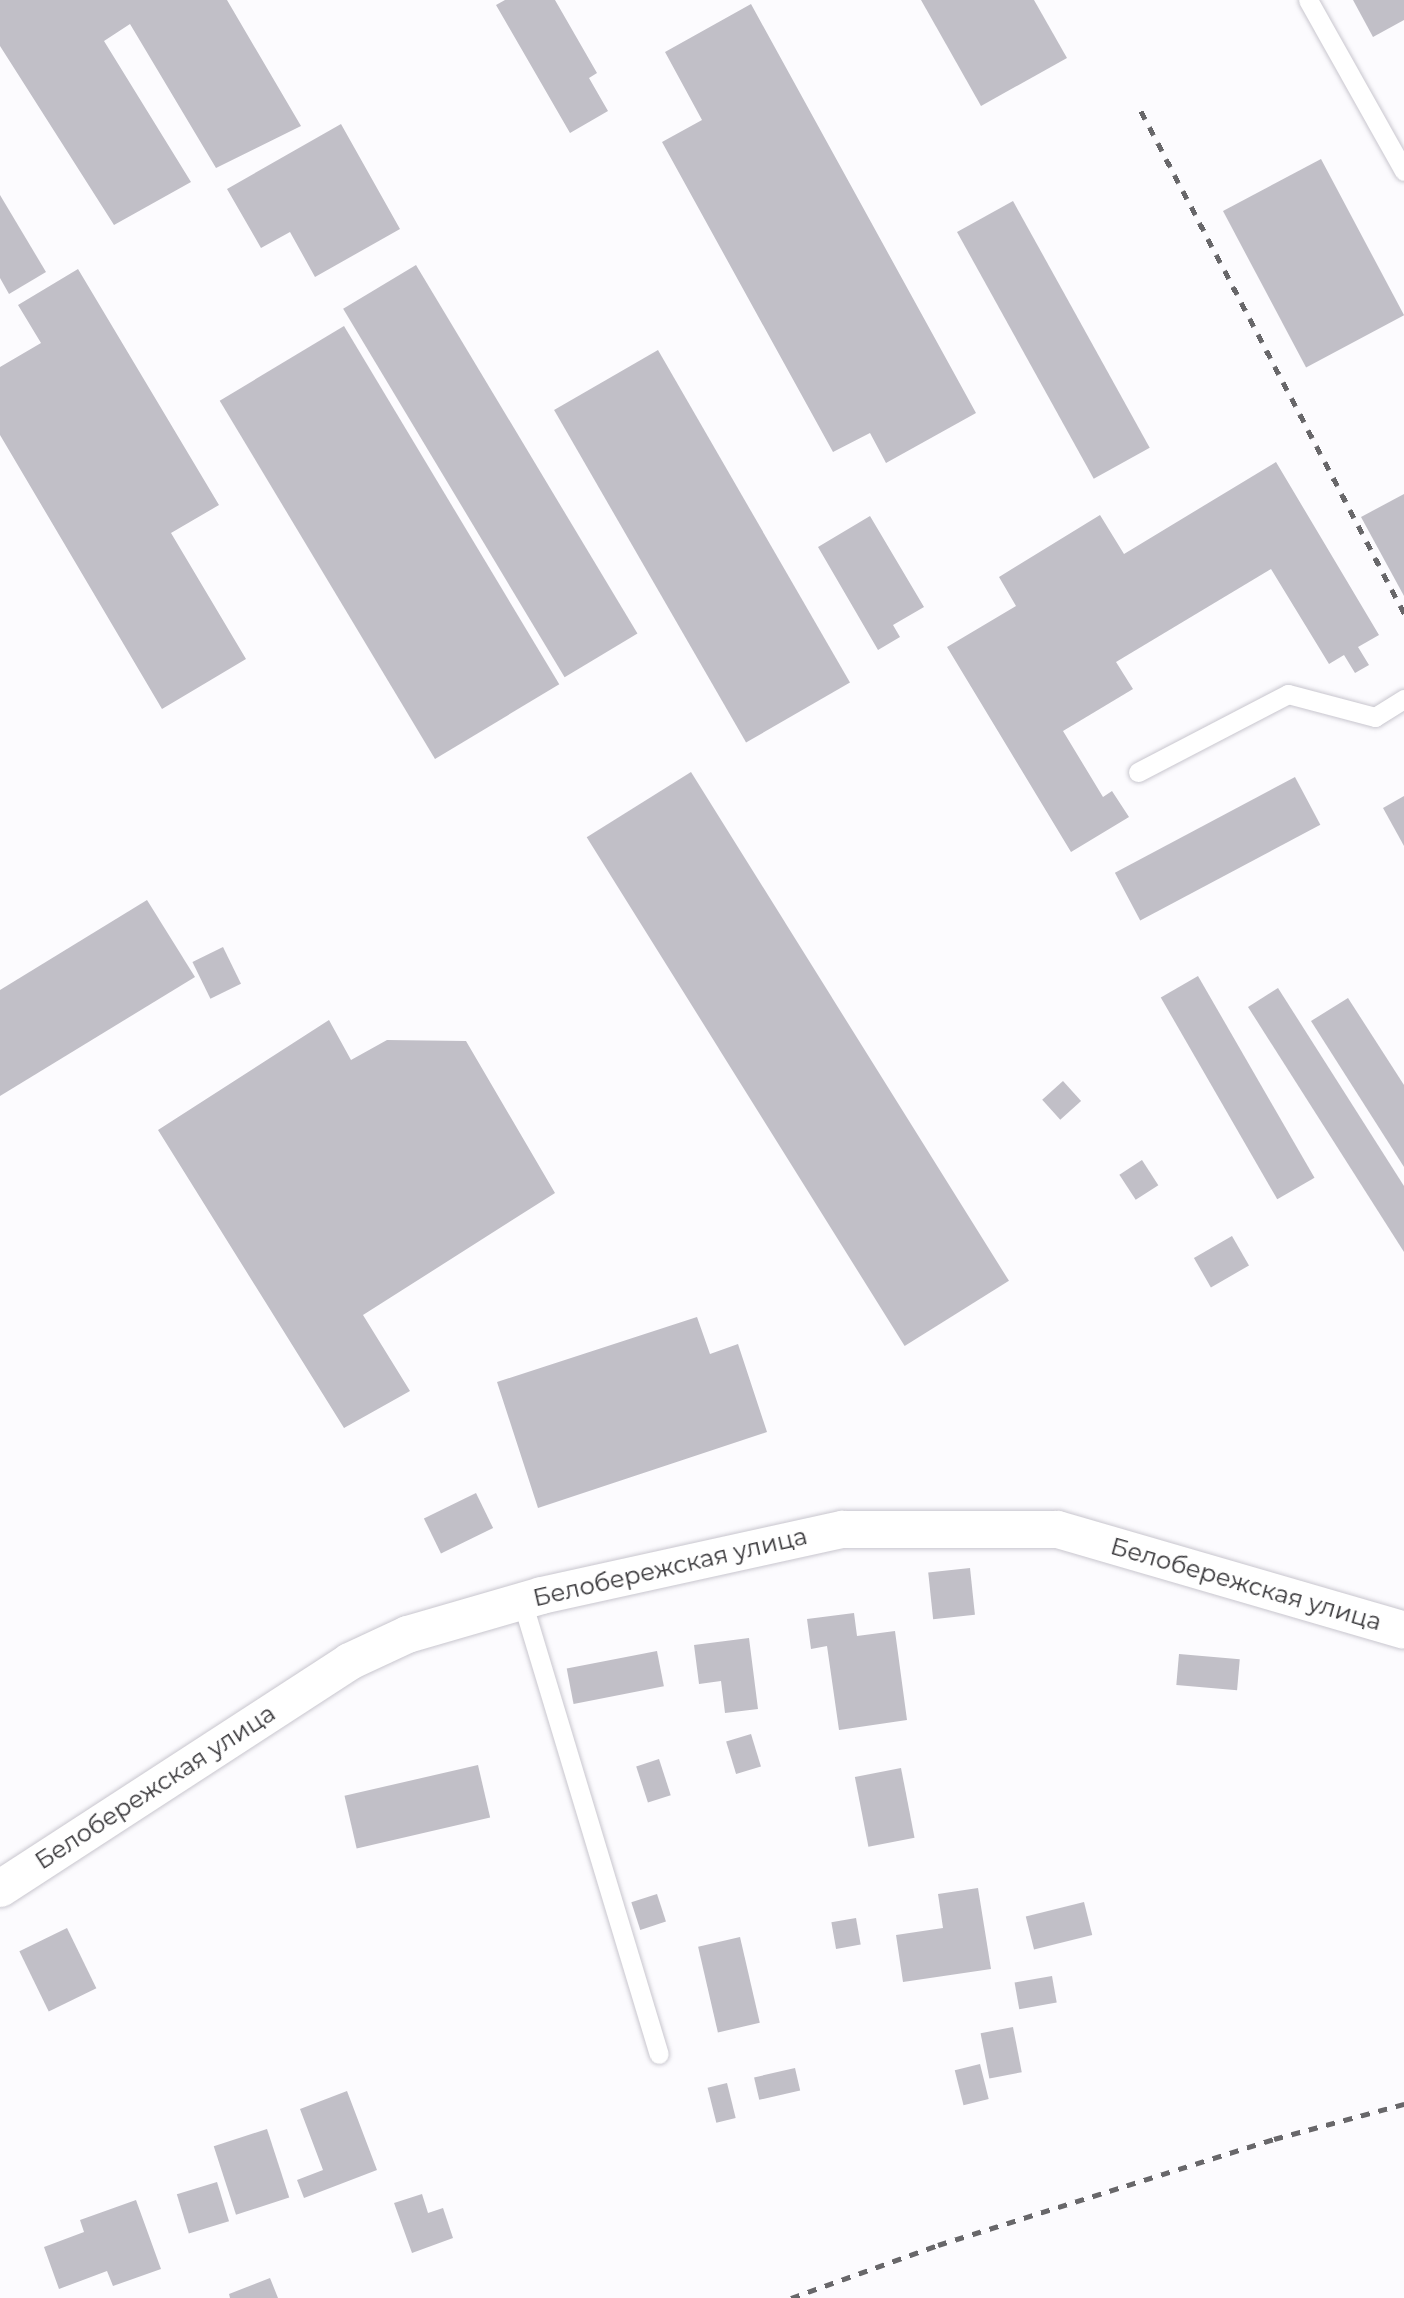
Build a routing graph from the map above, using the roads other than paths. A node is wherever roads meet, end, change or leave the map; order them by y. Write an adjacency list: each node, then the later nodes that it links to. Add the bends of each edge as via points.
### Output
1 (1308, 0): 2 (lane)
2 (1404, 171)
3 (1404, 699): 4 (lane, via 1375,717 1288,694)
4 (1138, 772)
5 (522, 1601): 6 (street, Белобережская улица, via 842,1529 1056,1529); 7 (street, Белобережская улица, via 407,1634 349,1661); 8 (lane)
6 (1404, 1630)
7 (0, 1888)
8 (659, 2054)

